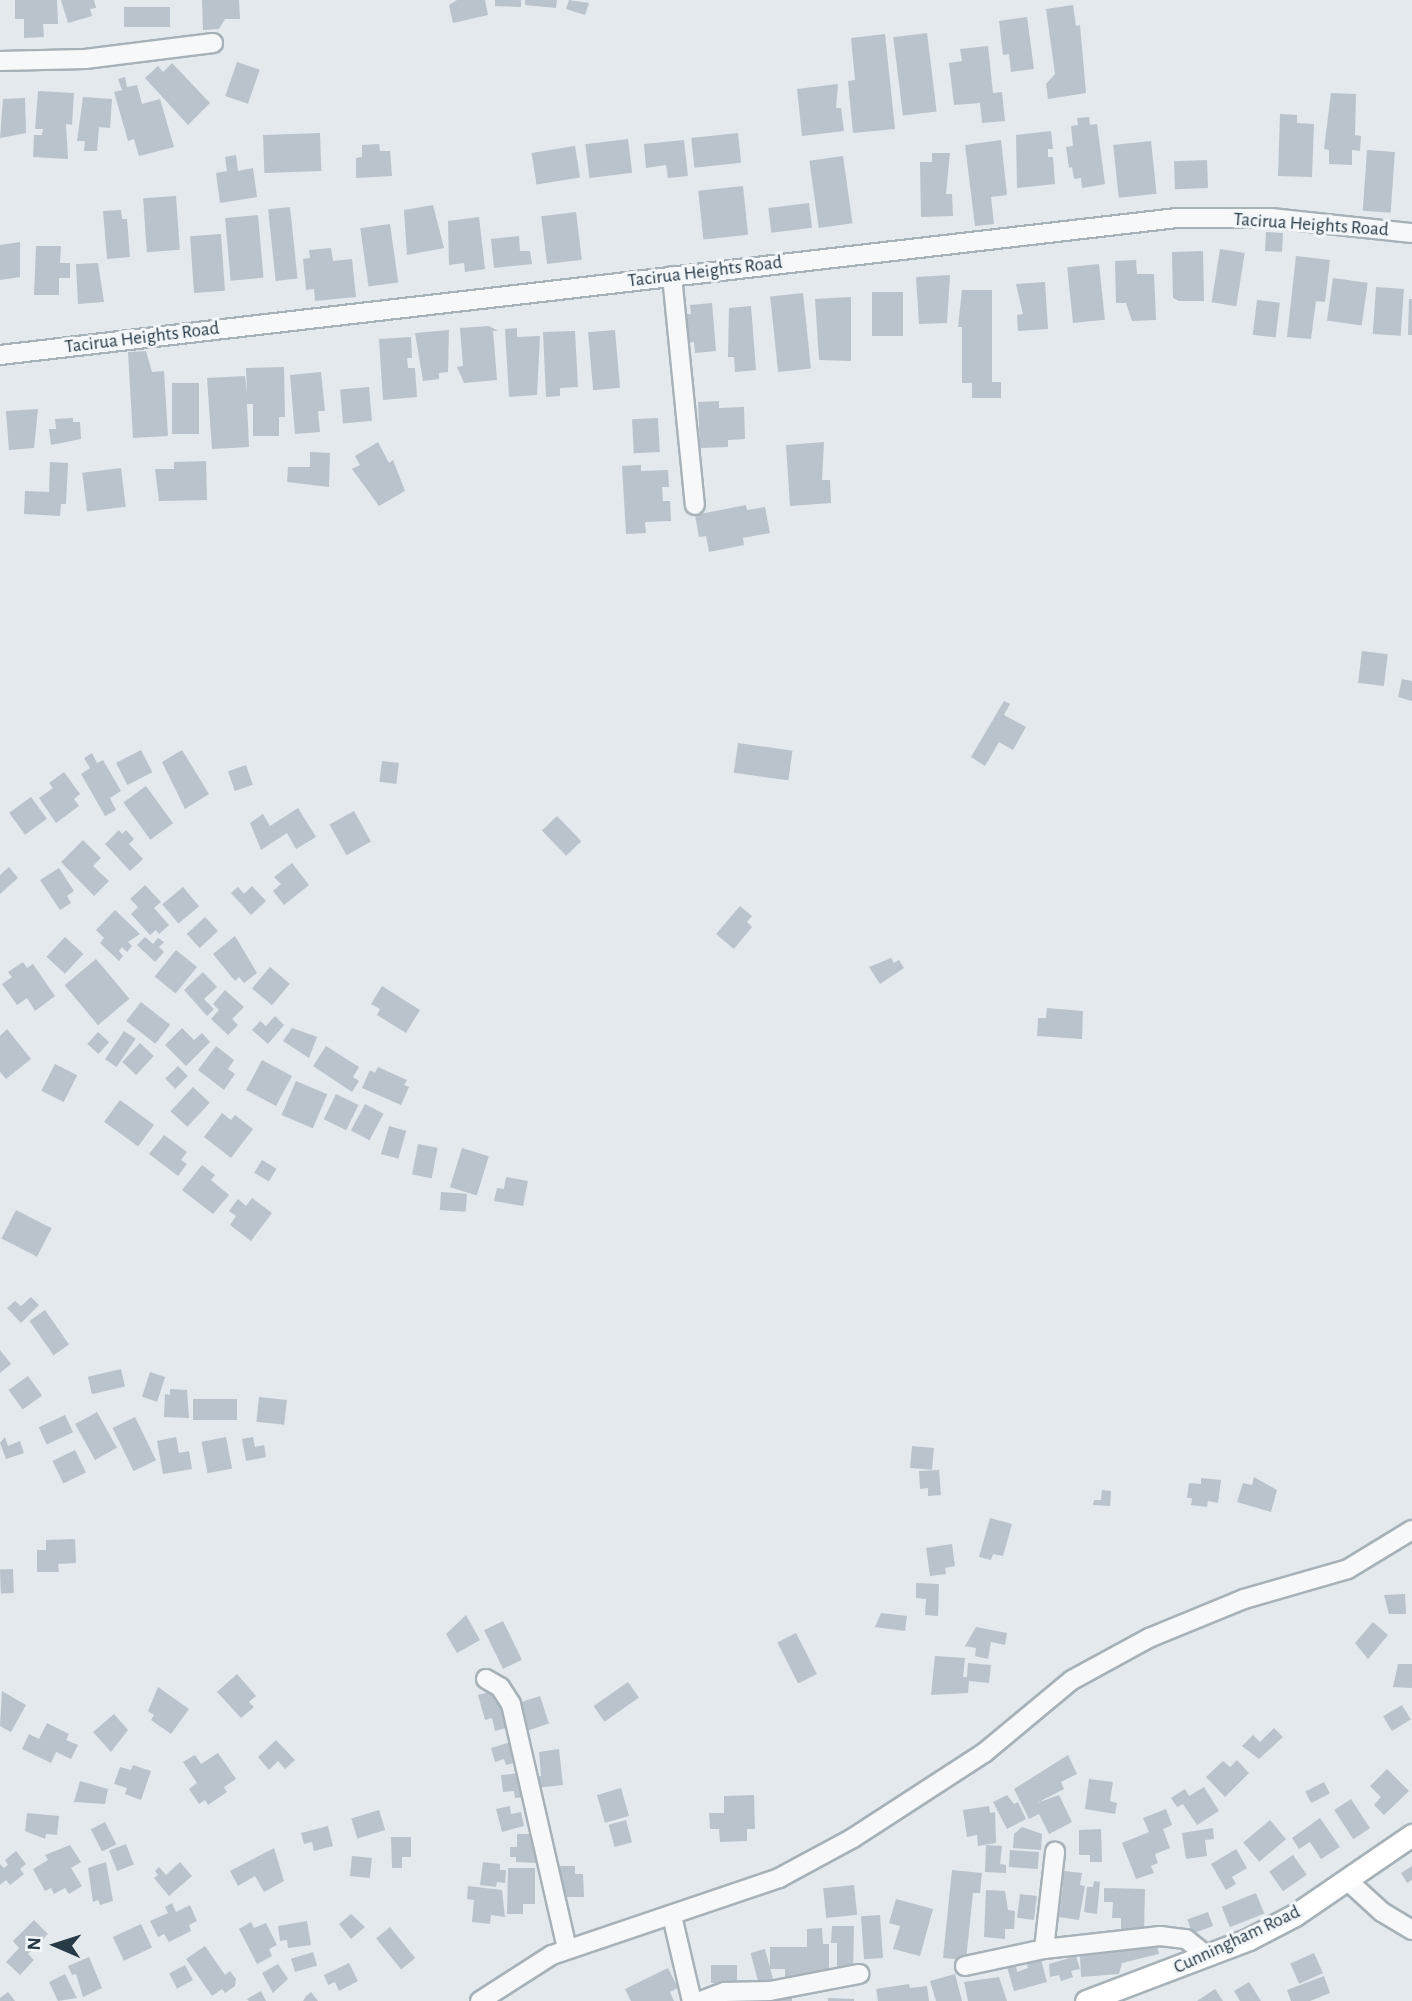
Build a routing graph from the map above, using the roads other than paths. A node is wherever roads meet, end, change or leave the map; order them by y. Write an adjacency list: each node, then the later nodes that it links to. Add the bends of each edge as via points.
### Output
1 (212, 43): 2 (street, via 85,59)
2 (0, 61)
3 (1412, 233): 4 (street, Tacirua Heights Road, via 1271,218 1176,218)
4 (672, 276): 5 (street, Tacirua Heights Road); 6 (street)
5 (0, 355)
6 (695, 505)
7 (1412, 1530): 12 (street, via 1348,1569 1244,1599 1149,1638 1072,1680 984,1753 853,1839 779,1878)
8 (486, 1679): 14 (street, via 500,1687 511,1704)
9 (1412, 1835): 11 (main road, Cunningham Road)
10 (1055, 1852): 15 (street)
11 (1348, 1881): 13 (street, via 1382,1912); 16 (main road, Cunningham Road, via 1295,1915)
12 (672, 1916): 14 (street); 20 (street)
13 (1412, 1930)
14 (567, 1949): 19 (street)
15 (1044, 1949): 16 (street, via 1172,1936 1193,1943); 17 (street)
16 (1208, 1957): 22 (main road, Cunningham Road)
17 (965, 1966)
18 (859, 1974): 21 (street, via 796,1987 725,1992)
19 (480, 2001)
20 (692, 2001)
21 (701, 2001)
22 (1086, 2001)

